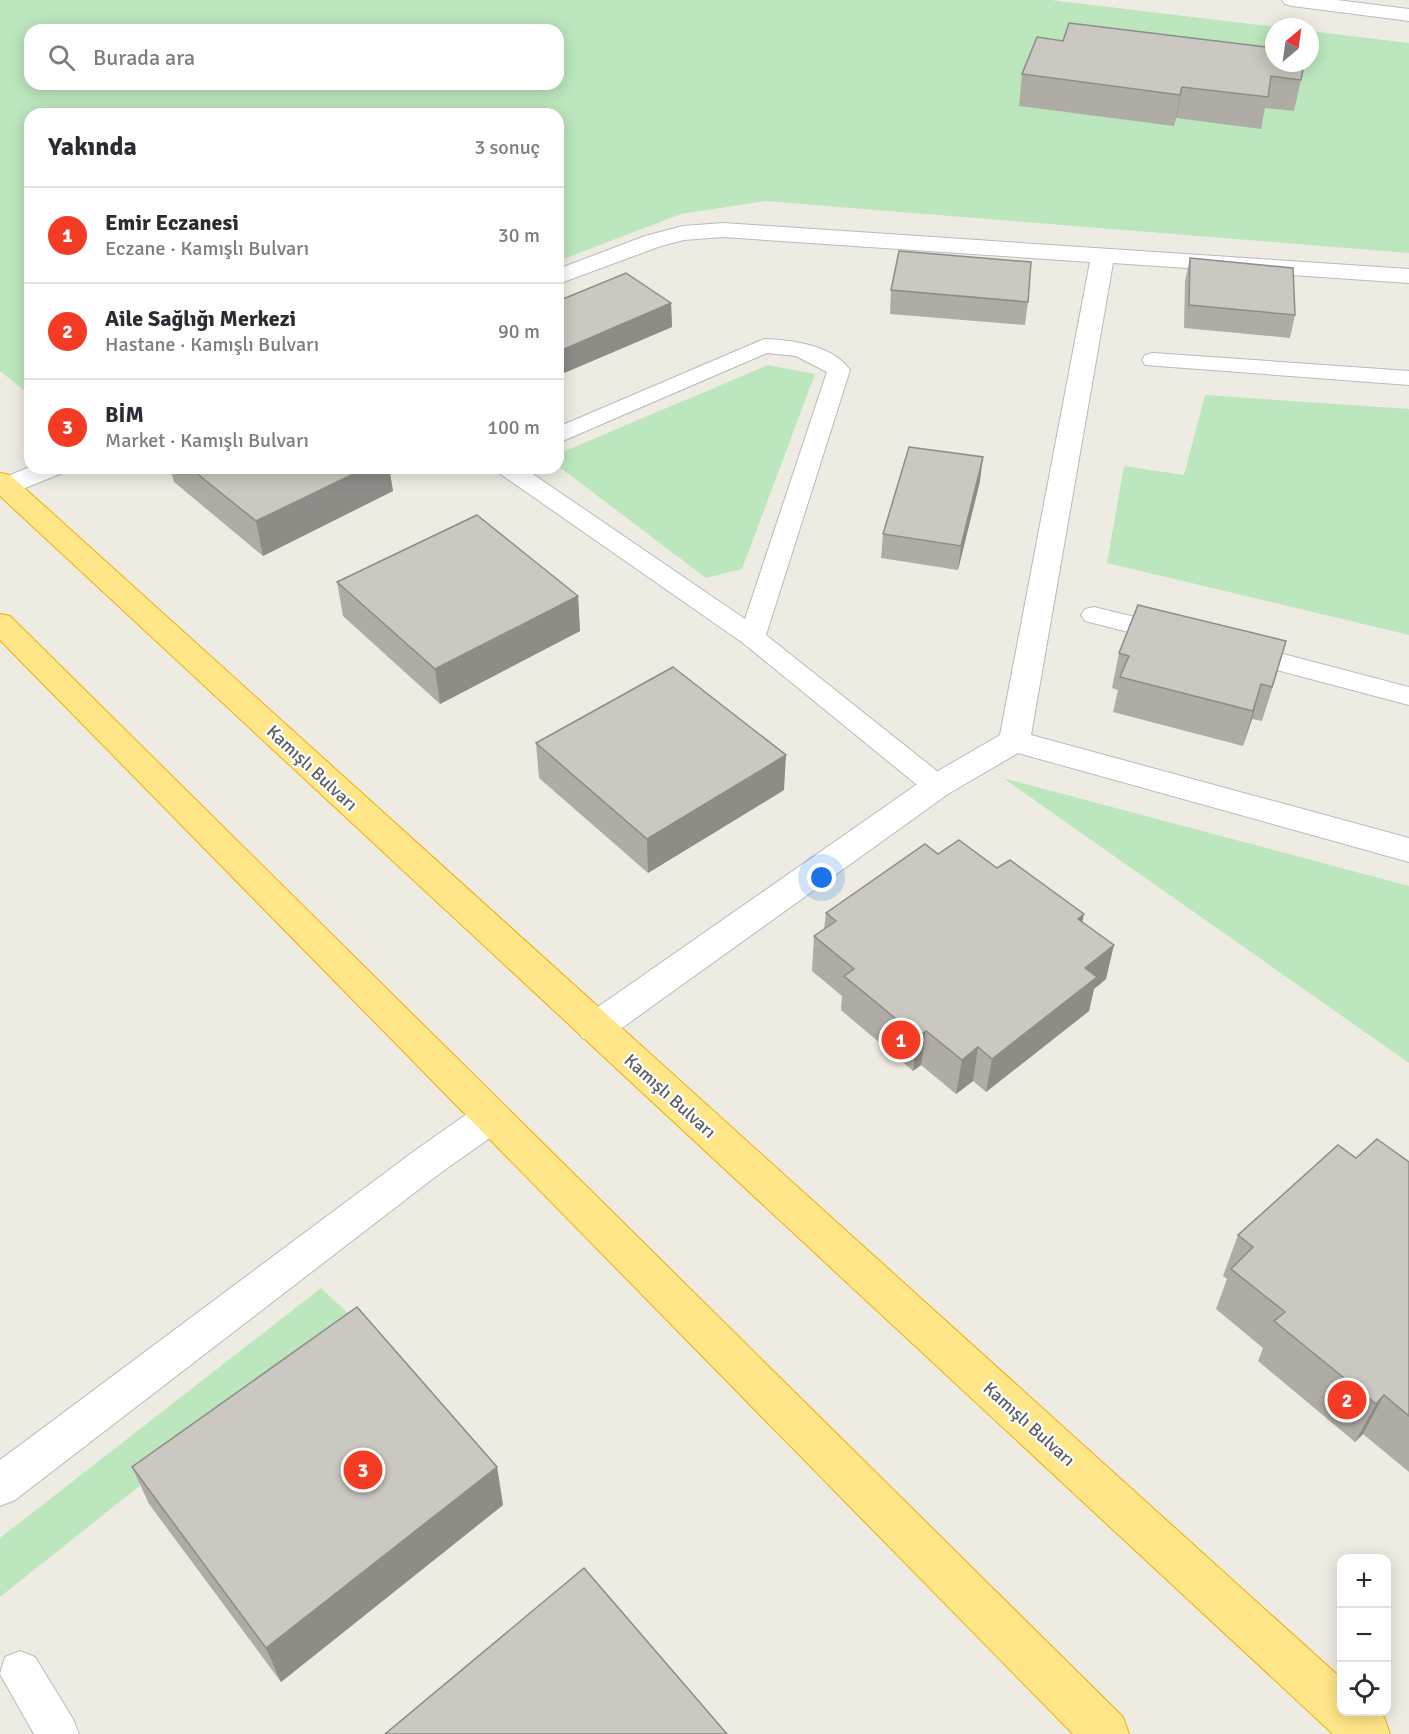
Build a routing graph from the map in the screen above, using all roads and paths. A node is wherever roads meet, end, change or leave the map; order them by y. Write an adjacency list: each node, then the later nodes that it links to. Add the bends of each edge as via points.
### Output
1 (1292, 0): 2 (street)
2 (1409, 15)
3 (1103, 255): 4 (street, via 723,230 683,233 653,241); 5 (street); 16 (street)
4 (564, 275)
5 (1409, 276)
6 (1153, 360): 7 (lane)
7 (1409, 378)
8 (564, 433): 14 (lane, via 764,346 791,347 818,355 838,370)
9 (31, 474): 11 (street)
10 (517, 474): 14 (lane)
11 (2, 483): 19 (highway, Kamışlı Bulvarı)
12 (1094, 615): 15 (lane)
13 (0, 623): 20 (highway)
14 (752, 637): 17 (lane)
15 (1409, 696)
16 (1014, 741): 17 (street); 18 (street)
17 (937, 786): 19 (street)
18 (1409, 850)
19 (595, 1028): 23 (highway, Kamışlı Bulvarı)
20 (491, 1117): 21 (street); 26 (highway)
21 (0, 1486)
22 (20, 1672): 25 (lane)
23 (1337, 1706)
24 (1347, 1716): 27 (highway, Kamışlı Bulvarı)
25 (57, 1734)
26 (1106, 1734)
27 (1367, 1734)

